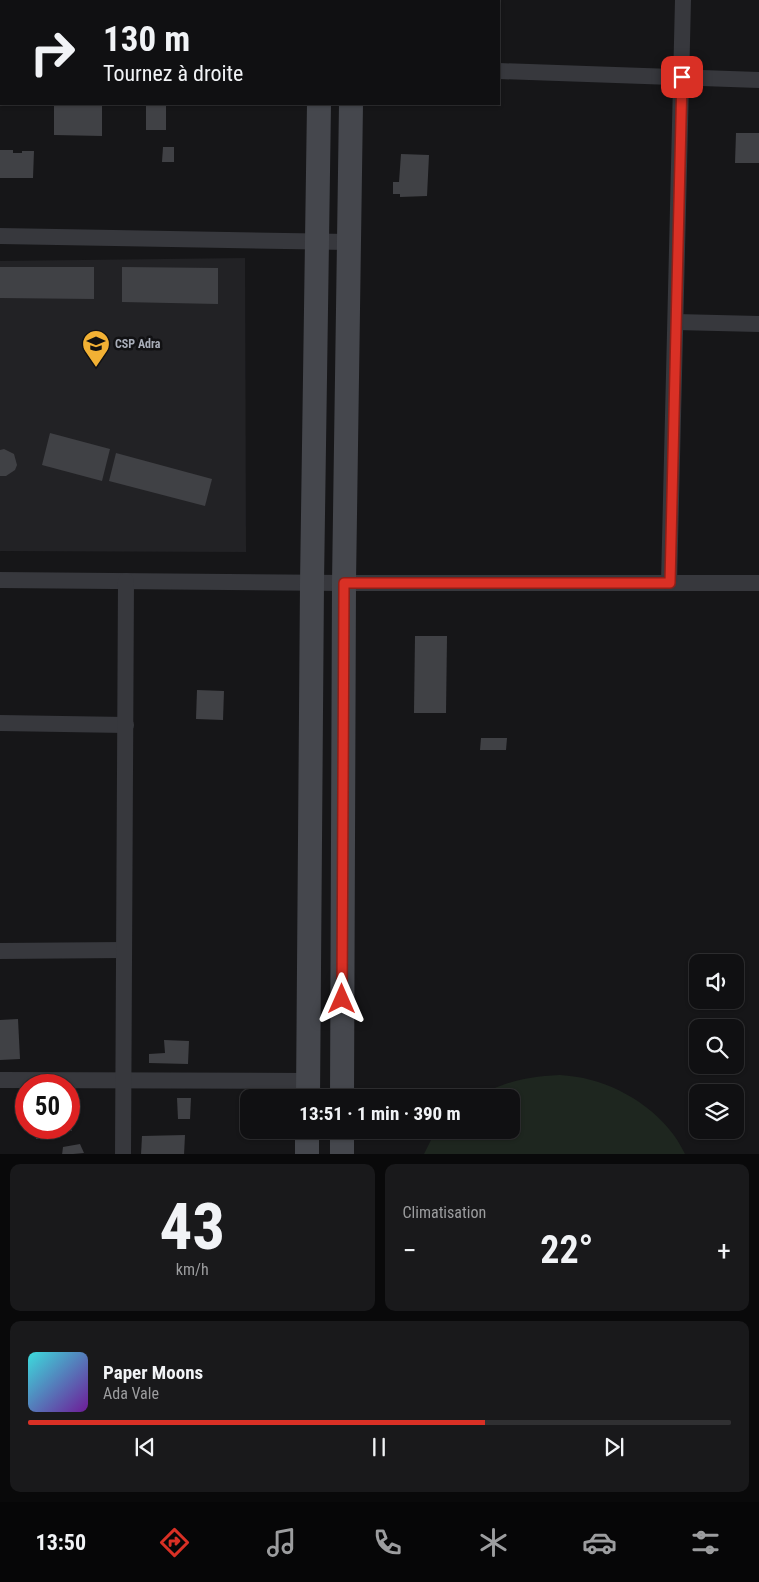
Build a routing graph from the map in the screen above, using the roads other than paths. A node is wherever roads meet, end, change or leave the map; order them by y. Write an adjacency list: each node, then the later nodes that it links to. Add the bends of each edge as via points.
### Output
1 (683, 0): 3 (street)
2 (500, 71): 3 (street)
3 (682, 77): 4 (street); 10 (street)
4 (759, 80)
5 (319, 105): 8 (main road)
6 (351, 105): 9 (main road)
7 (0, 236): 8 (street)
8 (316, 242): 9 (street); 14 (main road)
9 (348, 242): 15 (main road)
10 (676, 322): 11 (street); 16 (street)
11 (759, 324)
12 (0, 580): 13 (street)
13 (126, 581): 14 (street); 19 (street)
14 (312, 583): 15 (street); 24 (main road)
15 (344, 583): 16 (street); 25 (main road)
16 (670, 583): 17 (street)
17 (759, 583)
18 (0, 722): 19 (street)
19 (126, 725): 20 (street)
20 (124, 950): 21 (street); 23 (street)
21 (0, 951)
22 (0, 1080): 23 (street)
23 (124, 1080): 24 (street); 28 (street)
24 (308, 1089)
25 (342, 1089)
26 (307, 1139): 29 (main road)
27 (342, 1139): 30 (main road)
28 (123, 1154)
29 (307, 1154)
30 (342, 1154)

